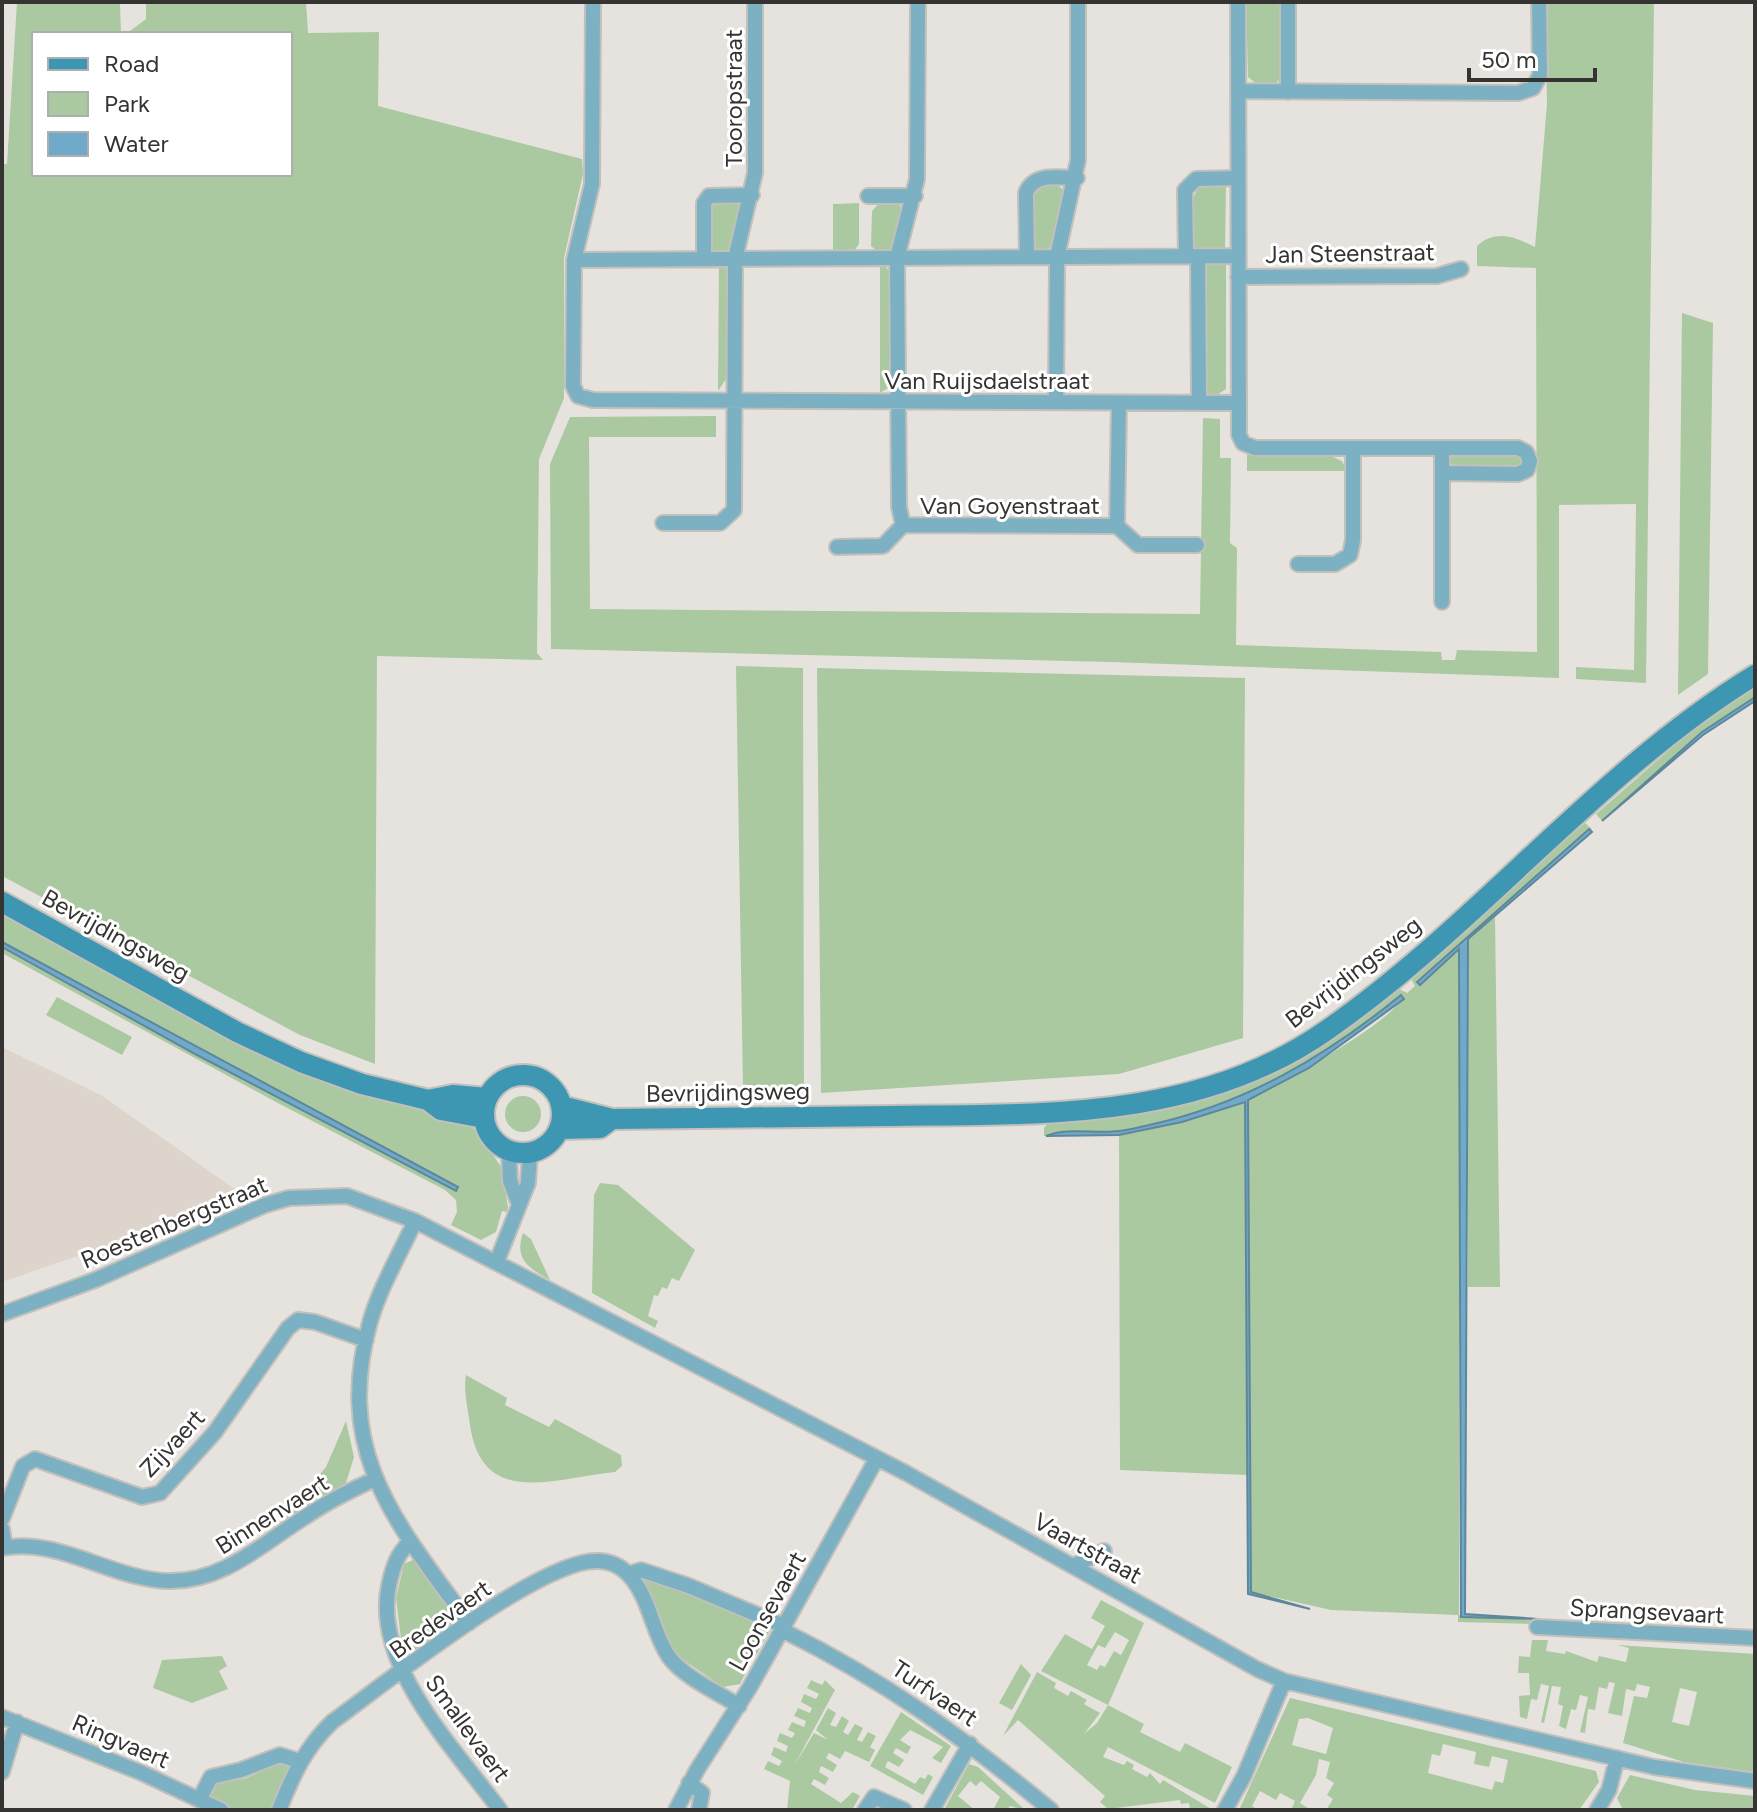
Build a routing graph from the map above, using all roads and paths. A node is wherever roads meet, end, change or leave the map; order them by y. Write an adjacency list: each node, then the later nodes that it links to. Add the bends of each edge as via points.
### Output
1 (593, 2): 22 (street, via 592,184)
2 (755, 2): 12 (street, Tooropstraat)
3 (918, 2): 14 (street, Van Goyenstraat)
4 (1078, 2): 10 (street)
5 (1238, 2): 8 (street)
6 (1288, 2): 9 (street)
7 (1539, 2): 9 (street, via 1540,75 1533,88 1518,93)
8 (1238, 91): 9 (street); 11 (street)
9 (1288, 92)
10 (1077, 178): 17 (street, via 1037,178 1030,184); 18 (street)
11 (1238, 178): 15 (street, via 1196,179 1185,190); 16 (street)
12 (752, 195): 20 (street, Tooropstraat, via 709,196 704,203); 21 (street, Tooropstraat)
13 (868, 196): 14 (street)
14 (915, 196): 19 (street, Van Goyenstraat)
15 (1192, 256): 16 (street); 18 (street); 29 (street)
16 (1238, 256): 24 (street)
17 (1027, 257): 18 (street); 19 (street)
18 (1057, 257): 27 (street)
19 (897, 258): 21 (street); 26 (street, Van Goyenstraat)
20 (704, 259): 21 (street); 22 (street)
21 (735, 259): 25 (street, Tooropstraat)
22 (574, 260): 25 (street, Van Ruijsdaelstraat, via 573,386 578,396)
23 (1461, 269): 24 (street, Jan Steenstraat, via 1437,276)
24 (1238, 277): 30 (street)
25 (735, 400): 26 (street, Van Ruijsdaelstraat); 34 (street, via 734,510 720,523)
26 (898, 401): 27 (street, Van Ruijsdaelstraat); 35 (street, Van Goyenstraat)
27 (1056, 402): 28 (street, Van Ruijsdaelstraat)
28 (1119, 403): 29 (street, Van Ruijsdaelstraat); 36 (street, Van Goyenstraat)
29 (1199, 403): 30 (street, Van Ruijsdaelstraat)
30 (1238, 403): 31 (street, via 1239,435 1255,448)
31 (1353, 448): 32 (street); 39 (street, via 1350,555 1335,564)
32 (1442, 448): 33 (street); 33 (street, via 1518,448 1530,461 1518,474)
33 (1442, 473): 40 (street)
34 (663, 523)
35 (903, 525): 36 (street, Van Goyenstraat); 38 (street, Van Goyenstraat, via 883,546)
36 (1117, 526): 37 (street, Van Goyenstraat, via 1138,545)
37 (1197, 545)
38 (837, 547)
39 (1298, 564)
40 (1442, 602)
41 (1755, 675): 45 (main road, Bevrijdingsweg, via 1686,722 1383,987 1290,1054 1235,1078 1182,1096 1091,1112)
42 (2, 902): 44 (main road, Bevrijdingsweg, via 301,1062 362,1084 428,1100 453,1095)
43 (561, 1106): 44 (main road, via 547,1083 520,1075 495,1086); 45 (main road, Bevrijdingsweg); 46 (main road)
44 (486, 1108): 47 (main road, via 488,1132)
45 (612, 1119): 46 (main road, Bevrijdingsweg, via 600,1128)
46 (559, 1129): 48 (main road, via 552,1140)
47 (509, 1151): 48 (main road); 49 (street, via 510,1181)
48 (530, 1153): 49 (street, via 528,1183)
49 (519, 1204): 51 (street)
50 (415, 1221): 51 (street, Roestenbergstraat); 52 (street, Roestenbergstraat, via 347,1196 289,1198); 53 (street, via 377,1302)
51 (497, 1261): 54 (street, Vaartstraat)
52 (2, 1314)
53 (366, 1340): 55 (street, via 358,1405); 56 (street, Zijvaert, via 298,1320 215,1432 160,1493 142,1497 35,1459 23,1466)
54 (877, 1458): 61 (street, Vaartstraat); 65 (street, Loonsevaert)
55 (375, 1479): 58 (street); 59 (street, Binnenvaert, via 305,1516 236,1563 186,1581 148,1579 31,1545)
56 (2, 1519)
57 (2, 1529): 59 (street)
58 (410, 1542): 63 (street); 67 (street, Smallevaert, via 395,1562 386,1611)
59 (3, 1547)
60 (1104, 1551): 61 (street)
61 (1075, 1565): 68 (street, Vaartstraat)
62 (628, 1574): 63 (street, Bredevaert, via 609,1563 583,1563 506,1598); 65 (street, Bredevaert, via 641,1570 665,1578 743,1606); 69 (street, via 668,1656)
63 (469, 1623): 67 (street, Bredevaert)
64 (1537, 1627): 66 (street, Sprangsevaart)
65 (783, 1628): 69 (street, Loonsevaert); 72 (street, Turfvaert, via 889,1687)
66 (1755, 1638)
67 (402, 1672): 74 (street, Bredevaert, via 332,1722); 81 (street, Smallevaert)
68 (1284, 1681): 73 (street, Vaartstraat); 88 (street)
69 (739, 1706): 77 (street, Loonsevaert)
70 (2, 1717): 71 (street, Ringvaert)
71 (17, 1722): 75 (street); 78 (street, Ringvaert)
72 (970, 1744): 86 (street); 87 (street, Turfvaert)
73 (1617, 1758): 76 (street, Vaartstraat); 89 (street, via 1609,1790)
74 (299, 1761): 78 (street, via 280,1755 211,1777); 80 (street, Bredevaert)
75 (2, 1772)
76 (1755, 1781)
77 (689, 1783): 82 (street, Loonsevaert); 83 (street, via 702,1793)
78 (199, 1800): 79 (street, Ringvaert)
79 (221, 1810)
80 (279, 1810)
81 (500, 1810)
82 (676, 1810)
83 (699, 1810)
84 (865, 1810): 85 (street, via 879,1796)
85 (904, 1810)
86 (932, 1810)
87 (1051, 1810)
88 (1225, 1810)
89 (1597, 1810)

